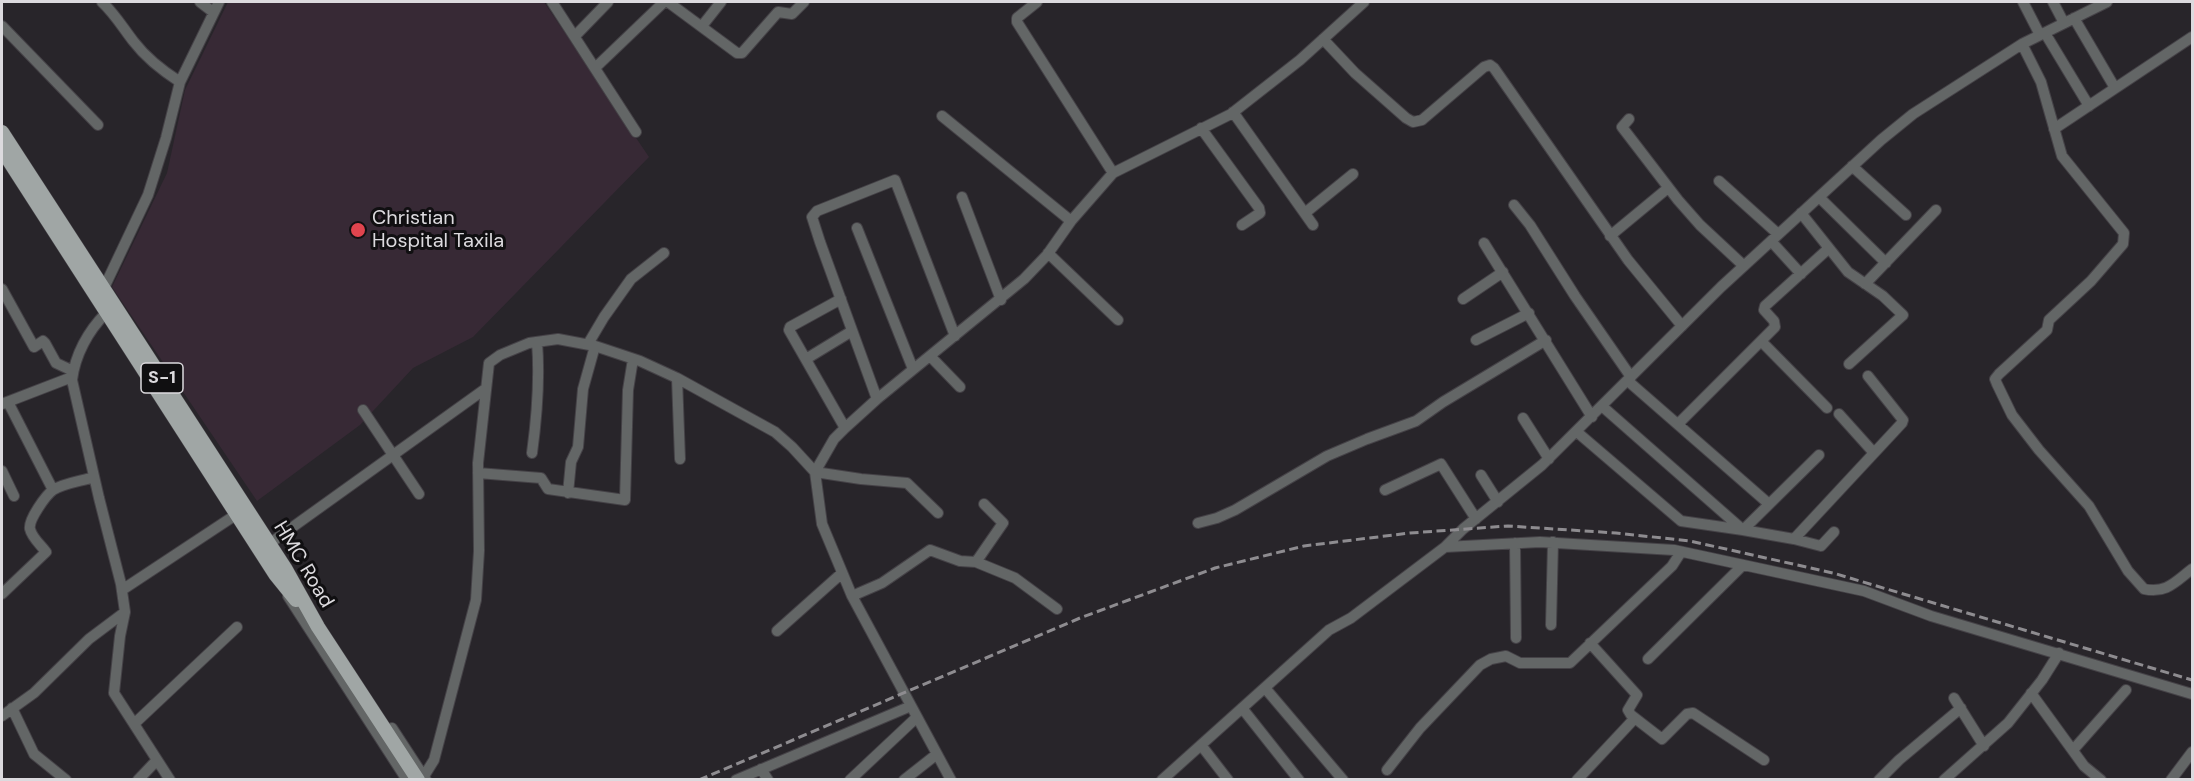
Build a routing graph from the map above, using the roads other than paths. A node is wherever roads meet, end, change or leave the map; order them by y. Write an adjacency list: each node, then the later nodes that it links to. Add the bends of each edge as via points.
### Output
1 (102, 2): 24 (street, via 151,62)
2 (200, 2): 14 (street)
3 (219, 2): 14 (street)
4 (552, 2): 19 (street)
5 (608, 2): 19 (street)
6 (666, 2): 17 (street); 23 (street)
7 (721, 2): 17 (street)
8 (804, 2): 17 (street, via 792,14 777,12 742,52 737,53)
9 (1037, 2): 37 (street, via 1017,22)
10 (1364, 2): 21 (street)
11 (2023, 2): 18 (street)
12 (2053, 2): 15 (street)
13 (2107, 2): 15 (street)
14 (213, 12): 24 (street)
15 (2069, 21): 18 (street); 25 (street)
16 (2, 26): 30 (street)
17 (702, 26)
18 (2043, 34): 22 (street); 26 (street)
19 (574, 36): 23 (street)
20 (2193, 38): 25 (street)
21 (1323, 39): 27 (street); 52 (street, via 1355,73 1413,122 1422,120 1490,65)
22 (2022, 44): 32 (street, via 2041,82); 36 (street, via 1912,114)
23 (595, 68): 34 (street)
24 (180, 82): 64 (street, via 148,195)
25 (2115, 88): 26 (street)
26 (2089, 106): 32 (street)
27 (1233, 112): 31 (street); 45 (street)
28 (942, 116): 48 (street)
29 (1629, 119): 40 (street, via 1622,127)
30 (98, 125)
31 (1201, 128): 37 (street); 49 (street, via 1259,208 1260,213)
32 (2054, 129): 134 (street, via 2062,156 2125,238 2091,281 2049,320 2047,330 1995,379 2012,415 2089,506 2128,571 2144,589 2161,591)
33 (2, 132): 64 (main road, HMC Road / S-1)
34 (636, 132)
35 (2, 150): 64 (main road, HMC Road / S-1)
36 (1852, 166): 42 (street); 47 (street)
37 (1113, 173): 48 (street)
38 (1353, 174): 45 (street)
39 (1719, 181): 53 (street)
40 (1668, 188): 52 (street); 59 (street)
41 (962, 197): 67 (street)
42 (1819, 197): 46 (street); 58 (street)
43 (1514, 205): 87 (street)
44 (1936, 210): 58 (street)
45 (1305, 213): 50 (street)
46 (1802, 213): 53 (street); 55 (street)
47 (1906, 215)
48 (1071, 221): 57 (street)
49 (1242, 225)
50 (1313, 225)
51 (857, 228): 83 (street)
52 (1610, 236): 71 (street)
53 (1774, 238): 59 (street); 61 (street)
54 (1484, 243): 60 (street)
55 (1828, 249): 61 (street); 62 (street)
56 (664, 253): 78 (street, via 631,279 604,316)
57 (1048, 253): 67 (street); 70 (street)
58 (1886, 263): 62 (street)
59 (1744, 266): 71 (street)
60 (1503, 272): 65 (street); 69 (street)
61 (1801, 274): 76 (street, via 1765,306 1776,325)
62 (1865, 284): 82 (street, via 1903,315)
63 (2, 289): 84 (street, via 34,347 43,341 56,363)
64 (101, 294): 68 (main road, HMC Road / S-1); 129 (main road, HMC Road / S-1)
65 (1463, 299)
66 (841, 300): 72 (street); 73 (street, via 812,217 817,211 895,180); 81 (street, via 790,327)
67 (1001, 300): 73 (street)
68 (106, 313): 84 (street, via 83,344); 121 (main road, HMC Road / S-1)
69 (1529, 313): 74 (street); 75 (street)
70 (1119, 320)
71 (1682, 326): 87 (street)
72 (852, 331): 81 (street); 90 (street)
73 (955, 336): 79 (street)
74 (1476, 340)
75 (1546, 340): 96 (street); 123 (street, via 1416,421 1327,456 1235,510)
76 (1761, 340): 93 (street); 98 (street)
77 (537, 342): 78 (street, via 558,339); 89 (street, via 489,363); 101 (street, via 537,414)
78 (591, 345): 80 (street); 114 (street)
79 (930, 356): 83 (street); 88 (street)
80 (633, 359): 86 (street); 114 (street, via 628,390 625,500)
81 (806, 359): 99 (street)
82 (1849, 364)
83 (913, 369): 90 (street)
84 (72, 374): 91 (street); 111 (street)
85 (1868, 376): 102 (street, via 1903,420)
86 (677, 378): 105 (street); 108 (street, via 775,432)
87 (1630, 379): 92 (street); 98 (street)
88 (960, 387)
89 (485, 389): 103 (street); 109 (street)
90 (877, 399): 99 (street)
91 (4, 402): 112 (street)
92 (1603, 407): 96 (street); 124 (street)
93 (1827, 408)
94 (363, 410): 103 (street)
95 (1839, 414): 102 (street)
96 (1592, 417): 100 (street)
97 (1523, 418): 106 (street)
98 (1678, 424): 119 (street)
99 (845, 428): 108 (street)
100 (1577, 432): 106 (street); 124 (street, via 1681,521)
101 (532, 453)
102 (1874, 453): 126 (street)
103 (393, 455): 115 (street); 129 (street)
104 (1819, 455): 119 (street)
105 (680, 459)
106 (1549, 459): 117 (street)
107 (2, 471): 116 (street)
108 (815, 472): 120 (street, via 907,483); 136 (street, via 822,524)
109 (478, 473): 114 (street, via 541,478 548,489); 172 (street, via 476,600 434,760)
110 (1482, 475): 117 (street)
111 (94, 477): 112 (street); 137 (street)
112 (53, 490): 138 (street, via 31,518 30,525 34,538 46,552)
113 (1385, 490): 122 (street, via 1441,464)
114 (568, 493)
115 (419, 494)
116 (14, 496)
117 (1498, 502): 122 (street)
118 (984, 504): 132 (street, via 1003,523)
119 (1769, 504): 124 (street)
120 (938, 513)
121 (237, 514): 135 (main road, HMC Road / S-1); 137 (street)
122 (1476, 519): 130 (street)
123 (1197, 523)
124 (1743, 530): 126 (street)
125 (1834, 532): 126 (street, via 1821,546)
126 (1794, 539)
127 (1553, 542): 128 (street); 131 (street); 142 (street)
128 (1515, 543): 130 (street); 145 (street)
129 (269, 544): 135 (main road, HMC Road / S-1)
130 (1445, 548): 149 (street, via 1329,630)
131 (1681, 552): 133 (street); 146 (street, via 1672,566)
132 (976, 562): 139 (street, via 960,561 930,550 891,577); 140 (street, via 1015,578)
133 (1743, 565): 147 (street, via 1864,591 1931,616); 148 (street)
134 (2193, 569)
135 (280, 571): 172 (street); 172 (main road, HMC Road / S-1); 177 (street, via 311,634)
136 (842, 573): 139 (street); 144 (street)
137 (122, 590): 141 (street)
138 (2, 594)
139 (852, 596): 154 (street)
140 (1057, 609)
141 (125, 612): 155 (street); 161 (street, via 114,693)
142 (1551, 625)
143 (237, 627): 161 (street)
144 (777, 631)
145 (1516, 638)
146 (1590, 643): 160 (street, via 1638,695 1628,710); 170 (street, via 1570,663 1520,663 1506,656 1480,665 1420,728)
147 (2059, 653): 151 (street); 152 (street)
148 (1648, 659)
149 (1264, 688): 156 (street); 186 (street)
150 (2126, 690): 164 (street)
151 (2031, 693): 163 (street); 164 (street)
152 (2193, 694)
153 (1954, 698): 157 (street)
154 (911, 706): 159 (street); 169 (street)
155 (12, 708): 158 (street); 174 (street, via 34,754)
156 (1242, 708): 162 (street); 185 (street)
157 (1961, 708): 163 (street); 188 (street)
158 (2, 716)
159 (917, 717): 166 (street); 180 (street)
160 (1635, 718): 168 (street, via 1662,739 1693,712); 187 (street)
161 (134, 724): 167 (street)
162 (1201, 744): 171 (street); 184 (street)
163 (1984, 746): 189 (street)
164 (2073, 750): 190 (street)
165 (2193, 752): 173 (street)
166 (937, 754): 181 (street); 182 (street)
167 (157, 760): 175 (street); 176 (street)
168 (1764, 760)
169 (761, 769): 178 (street); 179 (street)
170 (1387, 770)
171 (1175, 776): 183 (street)
172 (423, 778)
173 (2174, 778)
174 (66, 780)
175 (138, 780)
176 (170, 780)
177 (407, 780)
178 (736, 780)
179 (768, 780)
180 (850, 780)
181 (904, 780)
182 (951, 780)
183 (1162, 780)
184 (1228, 780)
185 (1299, 780)
186 (1343, 780)
187 (1577, 780)
188 (1880, 780)
189 (1944, 780)
190 (2101, 780)

